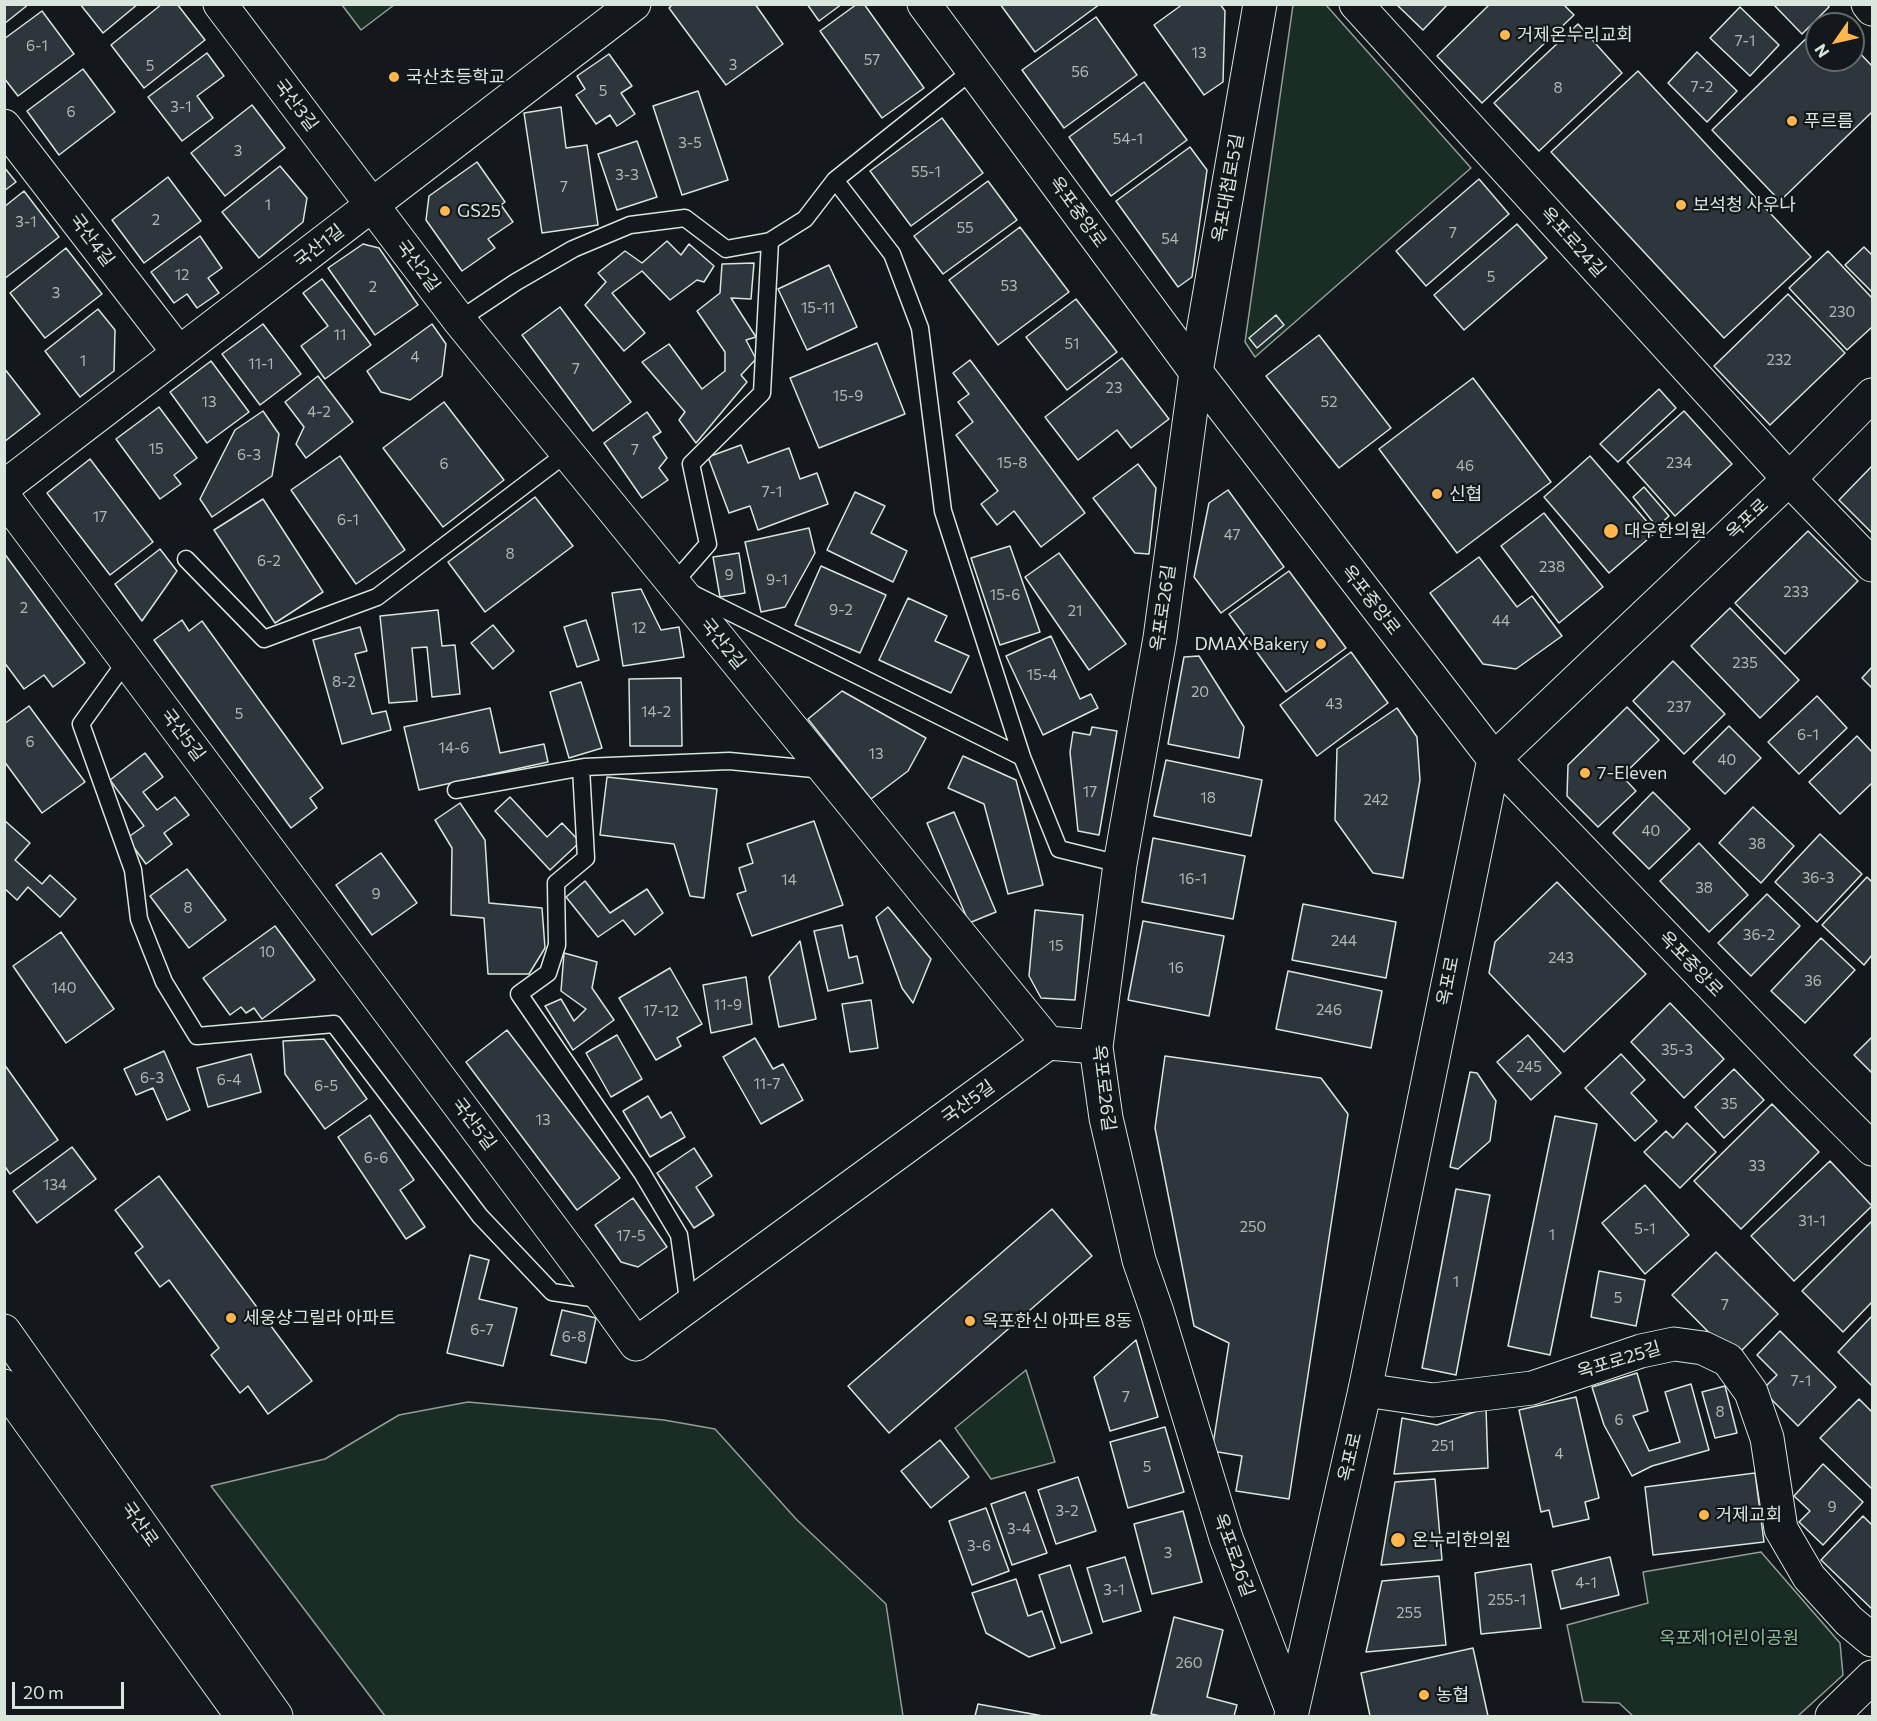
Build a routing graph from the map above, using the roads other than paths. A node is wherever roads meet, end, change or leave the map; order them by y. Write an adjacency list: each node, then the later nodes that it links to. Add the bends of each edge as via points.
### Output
1 (220, 4): 11 (street, 국산3길)
2 (634, 4): 11 (street, 국산1길)
3 (924, 4): 8 (street, 옥포중앙로)
4 (1260, 4): 15 (street, 옥포대첩로5길)
5 (1356, 4): 18 (street, 옥포로24길)
6 (1868, 4): 7 (street)
7 (1872, 9)
8 (973, 70): 10 (lane); 15 (street, 옥포중앙로)
9 (4, 126): 14 (street, 국산4길)
10 (835, 180): 12 (lane, via 805,219); 25 (lane, via 892,254 920,328 943,511)
11 (372, 205): 13 (street, 국산2길); 14 (street, 국산1길)
12 (770, 241): 13 (lane, via 726,249 685,218 630,225 573,249); 23 (lane, via 762,393 691,464 708,544)
13 (459, 320): 17 (street, 국산2길)
14 (179, 353): 19 (street, 국산1길)
15 (1196, 372): 26 (street, 옥포중앙로); 30 (street, 옥포로26길, via 1160,638)
16 (1872, 395): 18 (street, 옥포로)
17 (567, 453): 21 (lane, via 377,597 264,639); 23 (street, 국산2길)
18 (1789, 479): 22 (street, 옥포로24길); 26 (street, 옥포로)
19 (4, 487)
20 (4, 497): 24 (street, 국산5길)
21 (186, 559)
22 (1872, 564)
23 (673, 584): 25 (lane); 28 (street, 국산2길)
24 (127, 660): 34 (street, 국산5길); 34 (lane, via 81,724 133,870 139,919 164,982 197,1036 334,1024 480,1216 552,1292)
25 (1022, 757): 30 (lane, via 1059,849)
26 (1494, 759): 33 (street, 옥포중앙로); 38 (street, 옥포로)
27 (581, 768): 28 (lane, via 729,761); 29 (lane); 35 (lane, via 586,858 556,883 557,945 548,973 519,994 642,1173 679,1235)
28 (825, 770): 31 (street, 국산2길)
29 (456, 790)
30 (1120, 864): 32 (street, 옥포로26길)
31 (1048, 1043): 32 (street); 35 (street, 국산5길)
32 (1096, 1047): 41 (street, 옥포로26길, via 1106,1118 1138,1260 1226,1538)
33 (1872, 1149)
34 (605, 1301): 35 (street, 국산5길, via 636,1344)
35 (689, 1307)
36 (4, 1332): 43 (street, 국산로)
37 (4, 1386): 42 (street, 국산로)
38 (1365, 1390): 39 (street, 옥포로25길, via 1433,1400 1532,1388 1641,1351 1674,1344 1703,1348 1728,1360 1751,1392 1767,1438 1780,1529 1809,1577); 41 (street, 옥포로)
39 (1872, 1640)
40 (1872, 1677): 44 (street)
41 (1292, 1713)
42 (242, 1716)
43 (276, 1716)
44 (1832, 1716)

